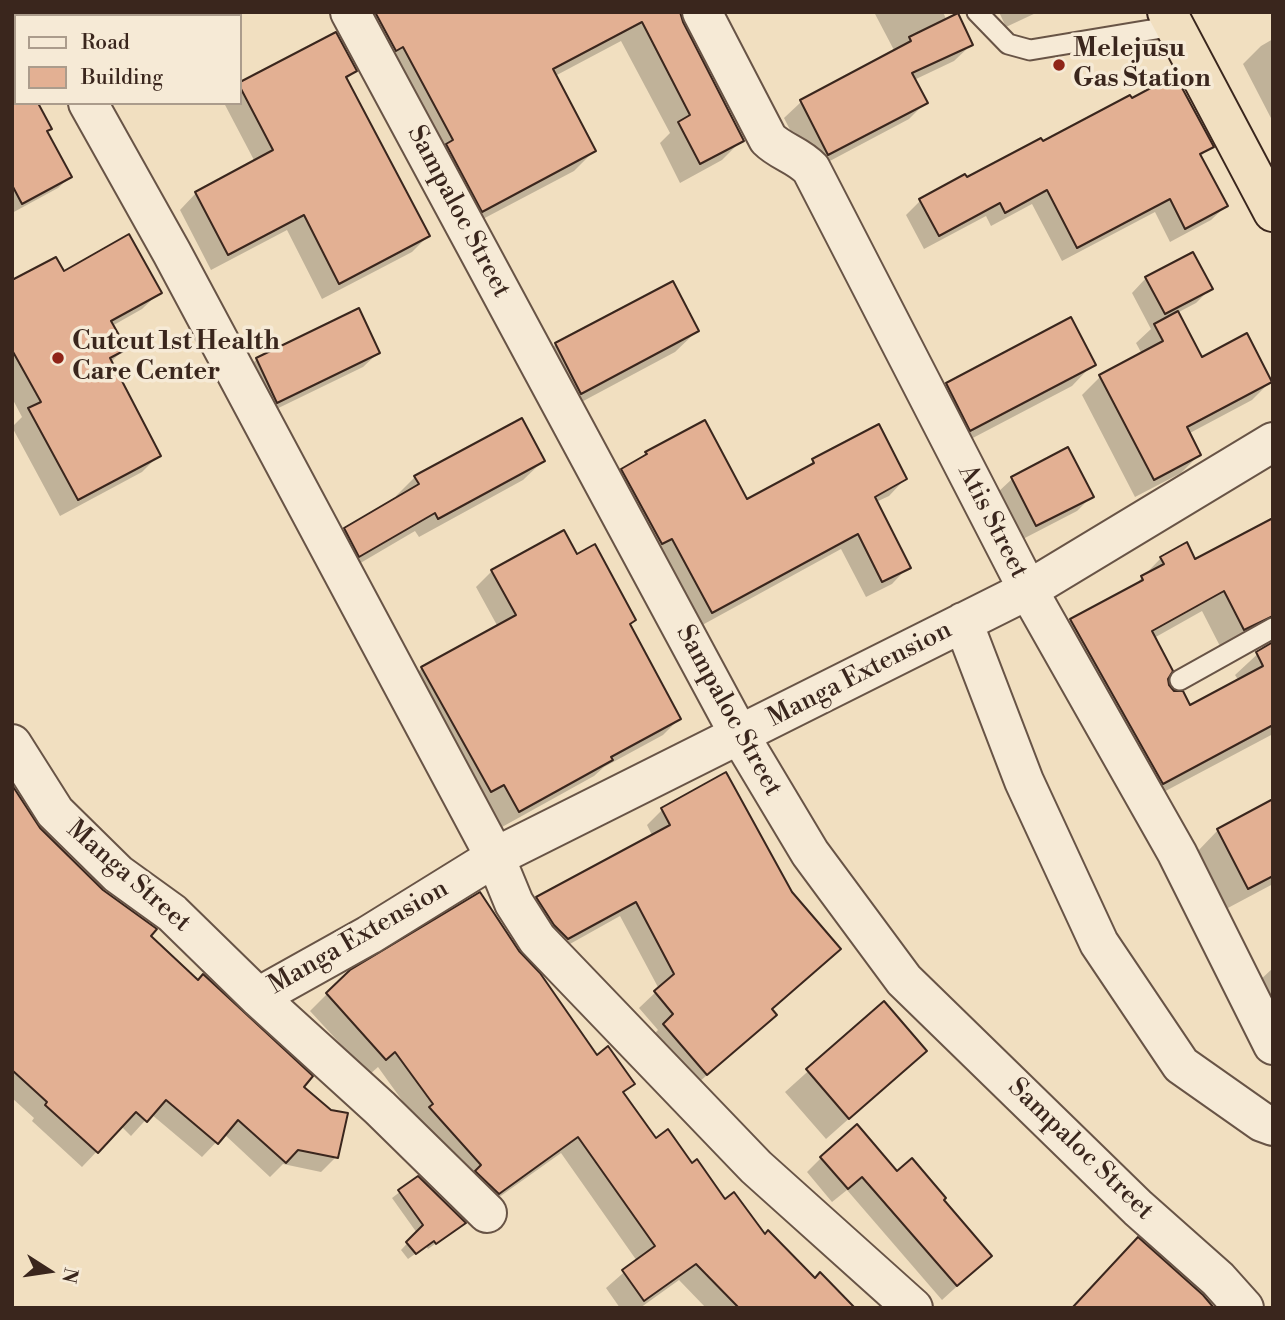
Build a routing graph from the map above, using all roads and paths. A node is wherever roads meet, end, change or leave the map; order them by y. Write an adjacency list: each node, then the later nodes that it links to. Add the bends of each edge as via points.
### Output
1 (350, 12): 12 (street, Sampaloc Street)
2 (702, 12): 8 (street, Atis Street, via 768,139 811,169)
3 (977, 12): 4 (lane, via 1008,44 1030,50)
4 (1170, 19): 6 (highway)
5 (89, 105): 14 (street)
6 (1273, 212)
7 (1273, 442): 8 (street, Manga Extension)
8 (1028, 590): 9 (street, Manga Extension); 16 (street, Atis Street, via 1177,853)
9 (963, 622): 12 (street, Manga Extension); 17 (street, via 1024,781 1099,943 1181,1065)
10 (1273, 628): 11 (lane)
11 (1180, 680)
12 (740, 736): 14 (street, Manga Extension); 20 (street, Sampaloc Street, via 810,853 904,980)
13 (12, 744): 15 (street, Manga Street, via 55,812 118,874 172,913)
14 (495, 857): 15 (street, Manga Extension); 19 (street, via 514,903 537,939 756,1167)
15 (258, 997): 18 (street, Manga Street)
16 (1273, 1045)
17 (1273, 1126)
18 (487, 1213)
19 (913, 1308)
20 (1244, 1308)

